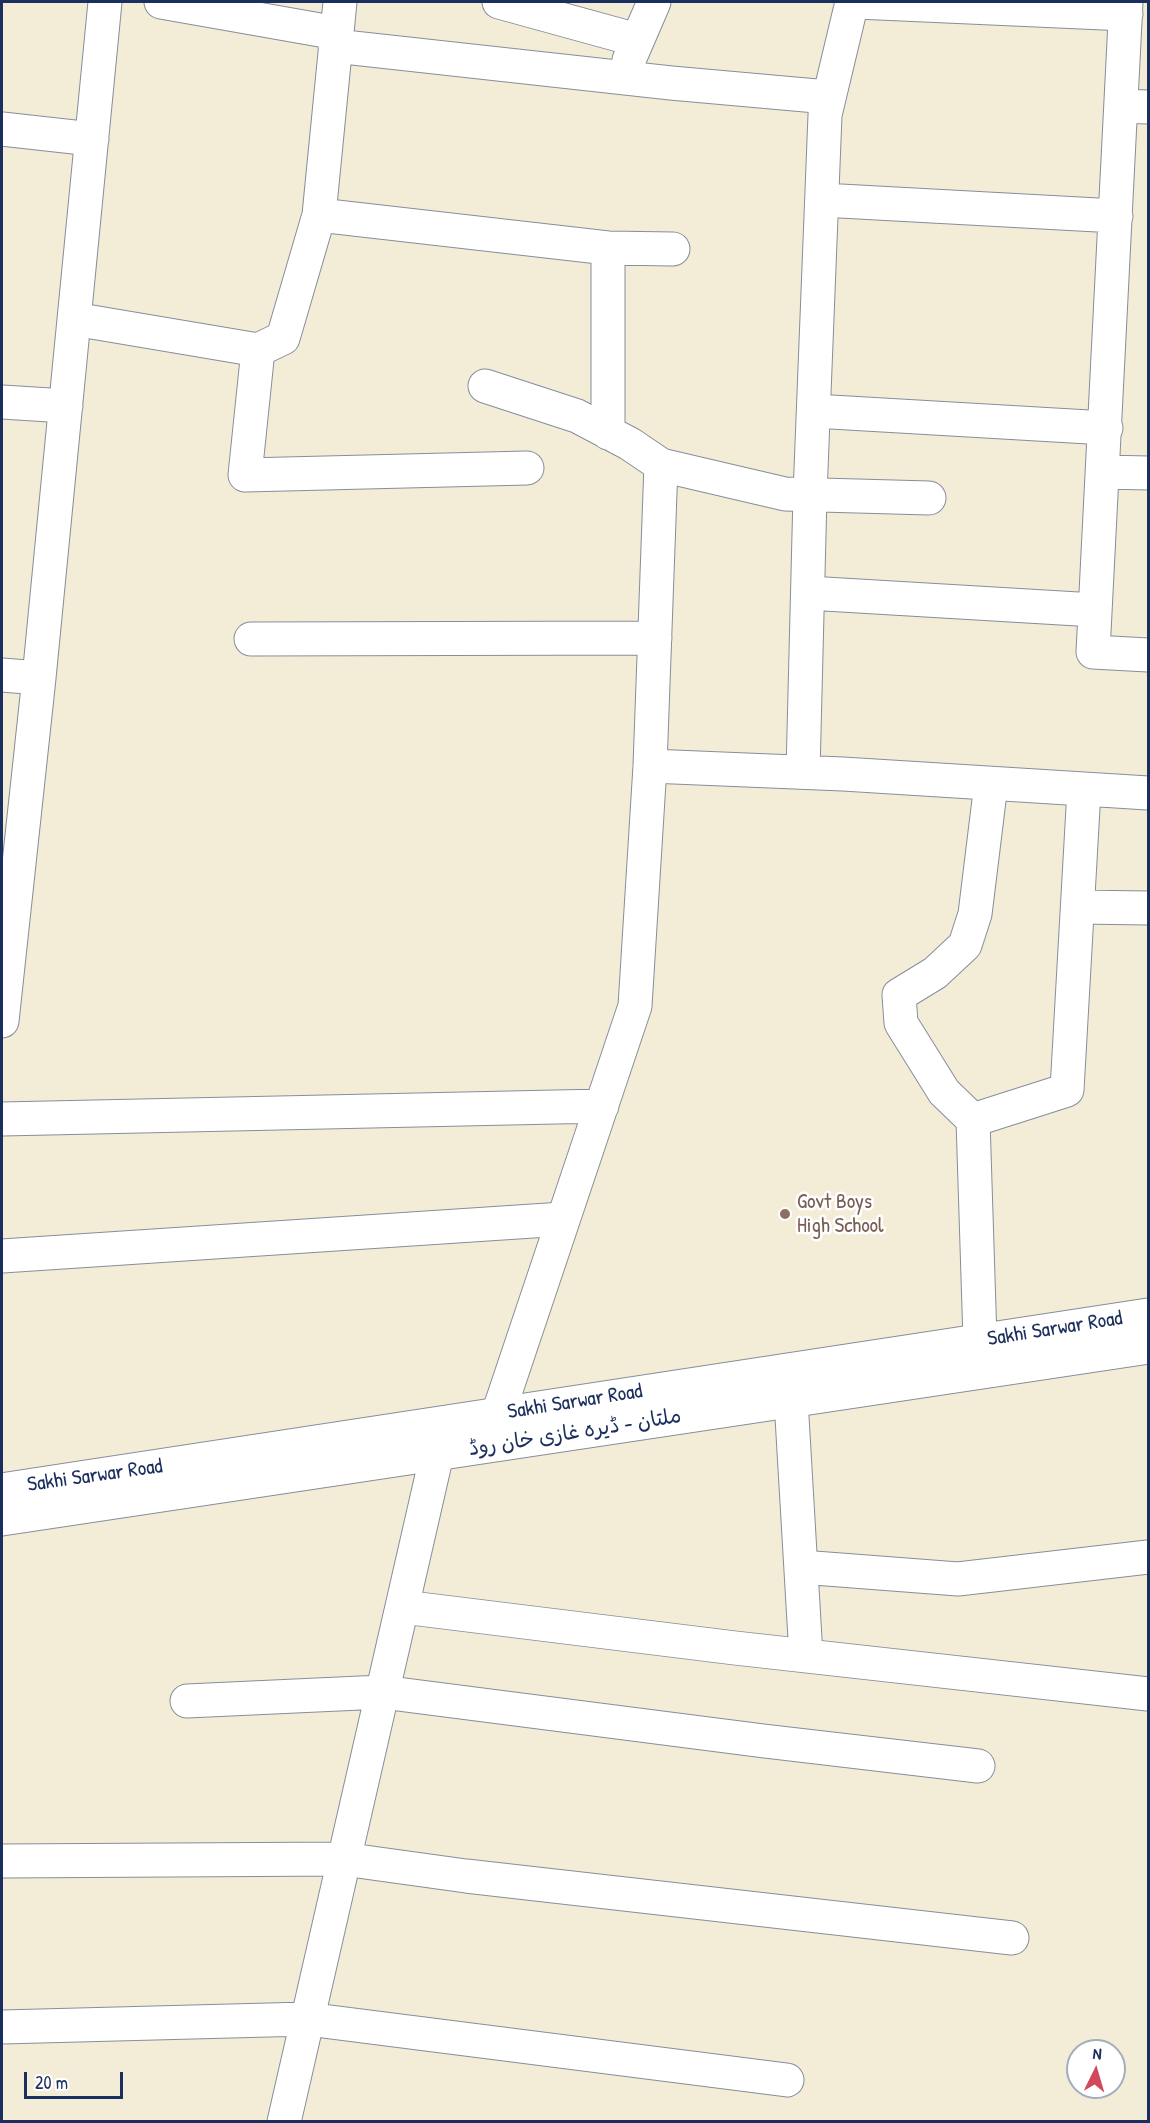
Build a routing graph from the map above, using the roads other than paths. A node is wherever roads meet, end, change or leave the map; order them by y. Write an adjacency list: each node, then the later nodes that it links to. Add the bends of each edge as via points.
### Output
1 (105, 2): 15 (main road)
2 (161, 2): 9 (main road)
3 (499, 2): 10 (main road)
4 (654, 2): 10 (main road)
5 (852, 2): 12 (main road)
6 (857, 2): 7 (main road)
7 (997, 5): 8 (main road)
8 (1126, 8): 13 (main road)
9 (337, 27): 11 (main road); 17 (main road)
10 (637, 40): 11 (main road)
11 (622, 78): 12 (main road)
12 (828, 97): 16 (main road)
13 (1135, 106): 18 (main road)
14 (2, 129): 15 (main road)
15 (92, 139): 21 (main road)
16 (822, 200): 18 (main road); 26 (main road)
17 (319, 215): 19 (main road); 22 (main road, via 283,338)
18 (1116, 216): 27 (main road)
19 (608, 248): 20 (main road); 28 (main road)
20 (673, 249)
21 (74, 319): 22 (main road); 25 (main road)
22 (258, 350): 30 (main road, via 245,475)
23 (486, 386): 28 (main road, via 577,416)
24 (2, 402): 25 (main road)
25 (66, 406): 41 (main road)
26 (814, 411): 27 (main road); 33 (main road)
27 (1106, 428): 31 (main road)
28 (608, 433): 29 (main road)
29 (660, 465): 33 (main road, via 784,494); 37 (main road)
30 (527, 468)
31 (1103, 472): 32 (main road); 36 (main road)
32 (1149, 473)
33 (810, 495): 34 (main road); 35 (main road)
34 (929, 498)
35 (808, 593): 36 (main road); 43 (main road)
36 (1095, 610): 39 (main road, via 1093,652)
37 (654, 638): 38 (main road); 42 (main road)
38 (250, 639)
39 (1149, 655)
40 (2, 675): 41 (main road)
41 (39, 678): 49 (main road)
42 (650, 766): 43 (main road); 51 (main road, via 635,1006)
43 (803, 772): 44 (main road)
44 (991, 784): 45 (main road); 53 (main road, via 975,914 964,945 935,973 899,995 901,1023 944,1092)
45 (1084, 790): 46 (main road); 47 (main road)
46 (1149, 793)
47 (1078, 907): 48 (main road); 53 (main road, via 1067,1090)
48 (1149, 908)
49 (4, 981): 50 (main road)
50 (2, 1021)
51 (602, 1106): 52 (main road); 54 (main road)
52 (2, 1119)
53 (973, 1120): 57 (main road)
54 (563, 1219): 55 (main road); 60 (main road)
55 (2, 1256)
56 (1149, 1314): 57 (main road, Sakhi Sarwar Road)
57 (980, 1340): 60 (main road, Sakhi Sarwar Road)
58 (1149, 1347): 59 (main road, ملتان - ڈیرہ غازی خان روڈ)
59 (791, 1400): 61 (main road, ملتان - ڈیرہ غازی خان روڈ); 66 (main road)
60 (498, 1414): 62 (main road, Sakhi Sarwar Road)
61 (437, 1454): 62 (main road, ملتان - ڈیرہ غازی خان روڈ); 67 (main road)
62 (311, 1458): 63 (main road, Sakhi Sarwar Road); 64 (main road, ملتان - ڈیرہ غازی خان روڈ)
63 (2, 1490)
64 (2, 1519)
65 (1149, 1557): 66 (main road, via 958,1579)
66 (801, 1567): 68 (main road)
67 (403, 1607): 68 (main road); 69 (main road)
68 (806, 1656): 70 (main road)
69 (382, 1692): 71 (main road); 72 (main road); 73 (main road)
70 (1149, 1694)
71 (187, 1701)
72 (978, 1766)
73 (343, 1859): 74 (main road); 75 (main road); 76 (main road)
74 (2, 1861)
75 (1012, 1938)
76 (307, 2019): 77 (main road); 78 (main road); 79 (main road)
77 (2, 2027)
78 (787, 2080)
79 (284, 2121)

